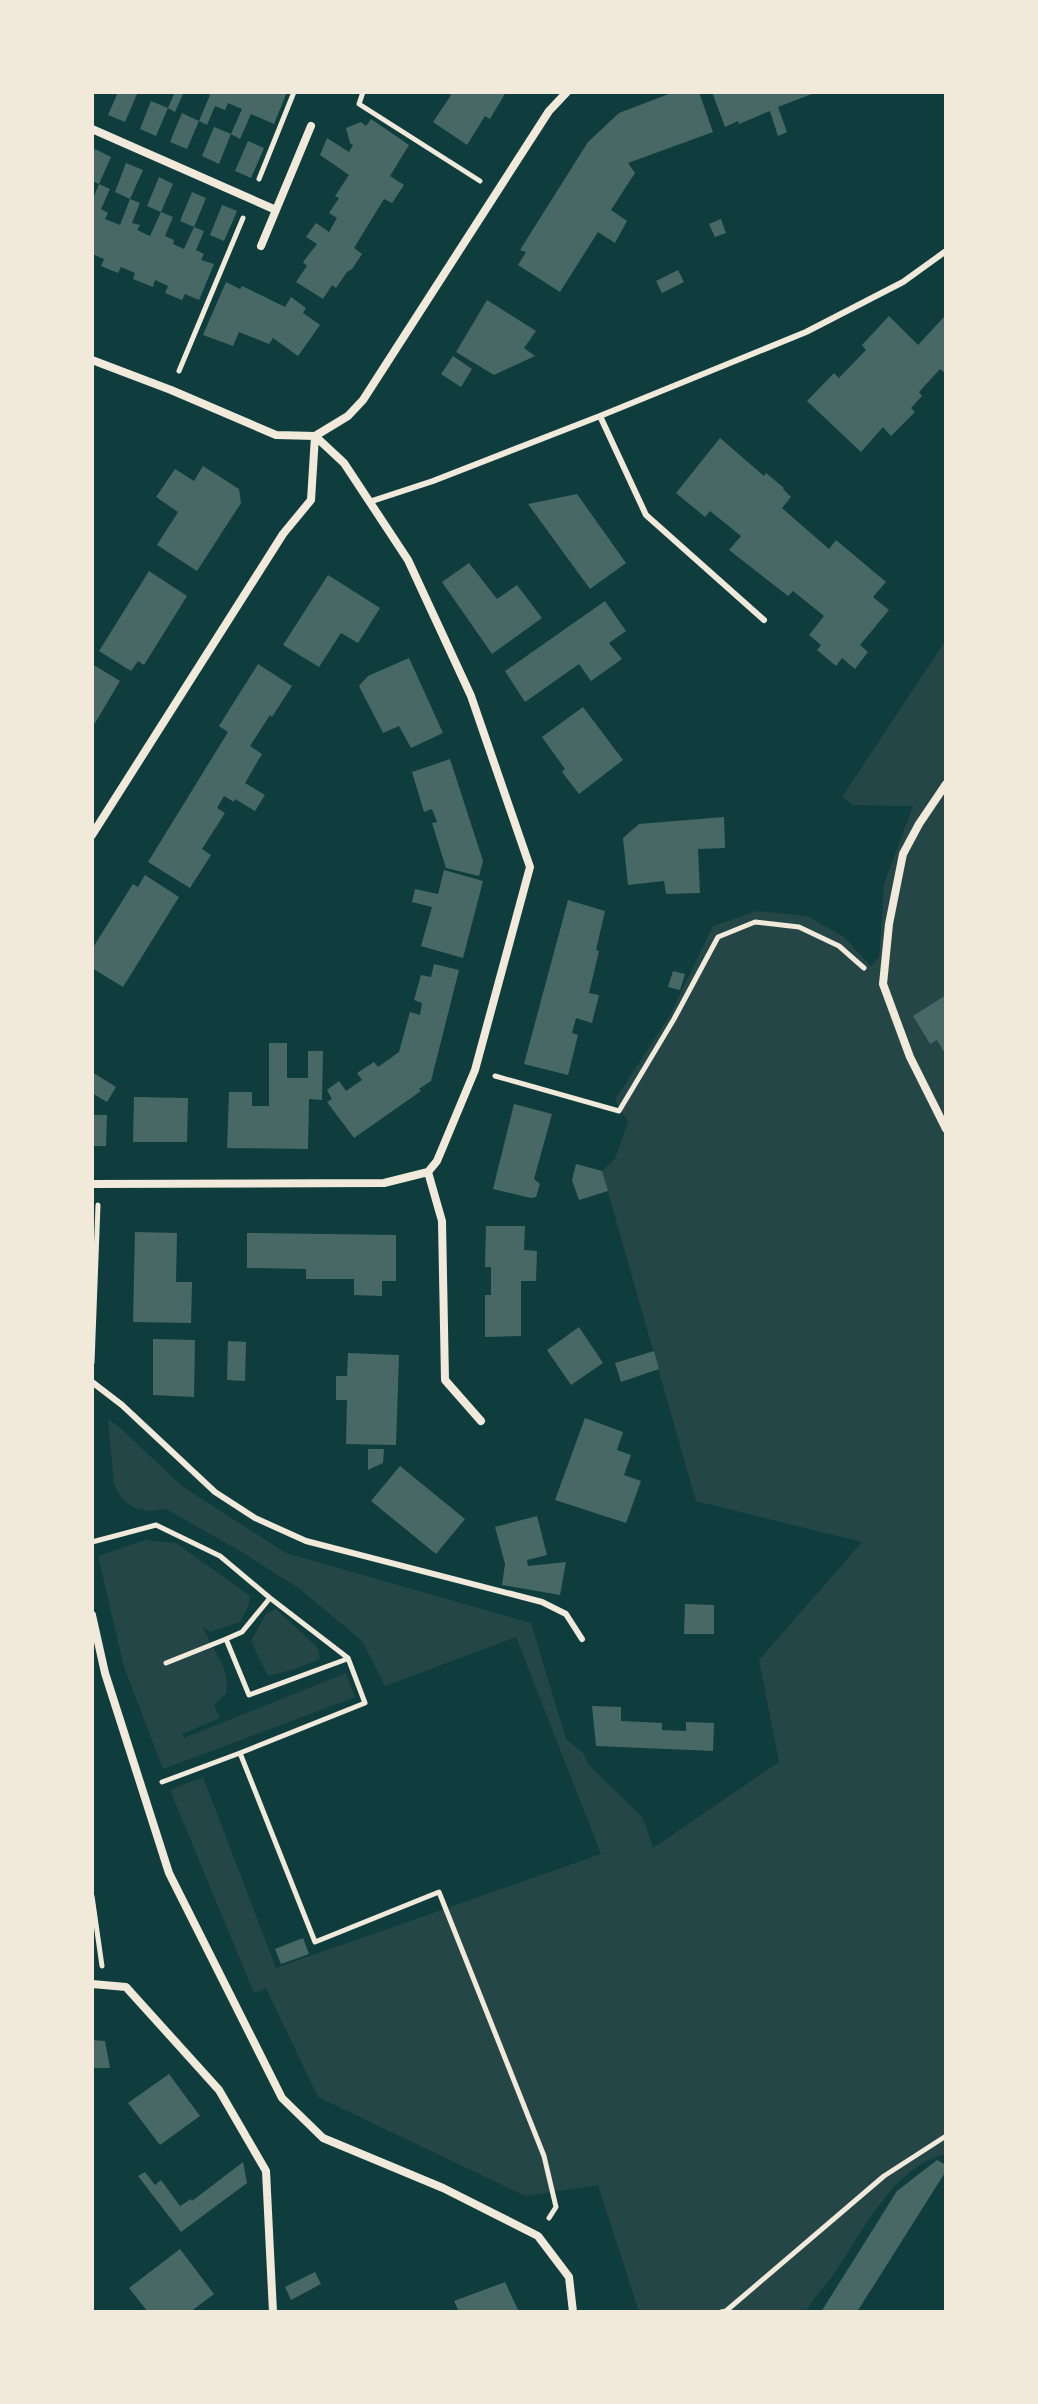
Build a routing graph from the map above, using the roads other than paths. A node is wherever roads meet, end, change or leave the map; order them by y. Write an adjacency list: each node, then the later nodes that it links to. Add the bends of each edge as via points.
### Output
1 (567, 92): 9 (street, via 549,111 363,400)
2 (311, 126): 4 (street)
3 (92, 129): 4 (street)
4 (276, 210): 5 (street)
5 (261, 246)
6 (946, 251): 8 (lane, via 903,282 806,332)
7 (92, 360): 9 (street, via 276,435)
8 (600, 416): 10 (lane); 11 (lane, via 646,515)
9 (315, 436): 10 (street, via 344,463); 13 (street, via 311,500 283,534)
10 (369, 502): 15 (street, via 408,560 471,696 530,867 475,1070)
11 (764, 620)
12 (946, 784): 14 (street, via 903,854 883,984 910,1057)
13 (92, 835)
14 (946, 1129)
15 (428, 1172): 16 (street, via 384,1183); 18 (street, via 442,1221 445,1380)
16 (95, 1184)
17 (92, 1382): 20 (lane, via 215,1492 255,1518 306,1541 542,1602 566,1614)
18 (481, 1421)
19 (92, 1615): 23 (street, via 105,1673 169,1873 282,2098 323,2138 443,2188 538,2236 569,2277)
20 (582, 1639)
21 (92, 1984): 22 (street, via 126,1987 219,2090 266,2171)
22 (273, 2312)
23 (573, 2312)

